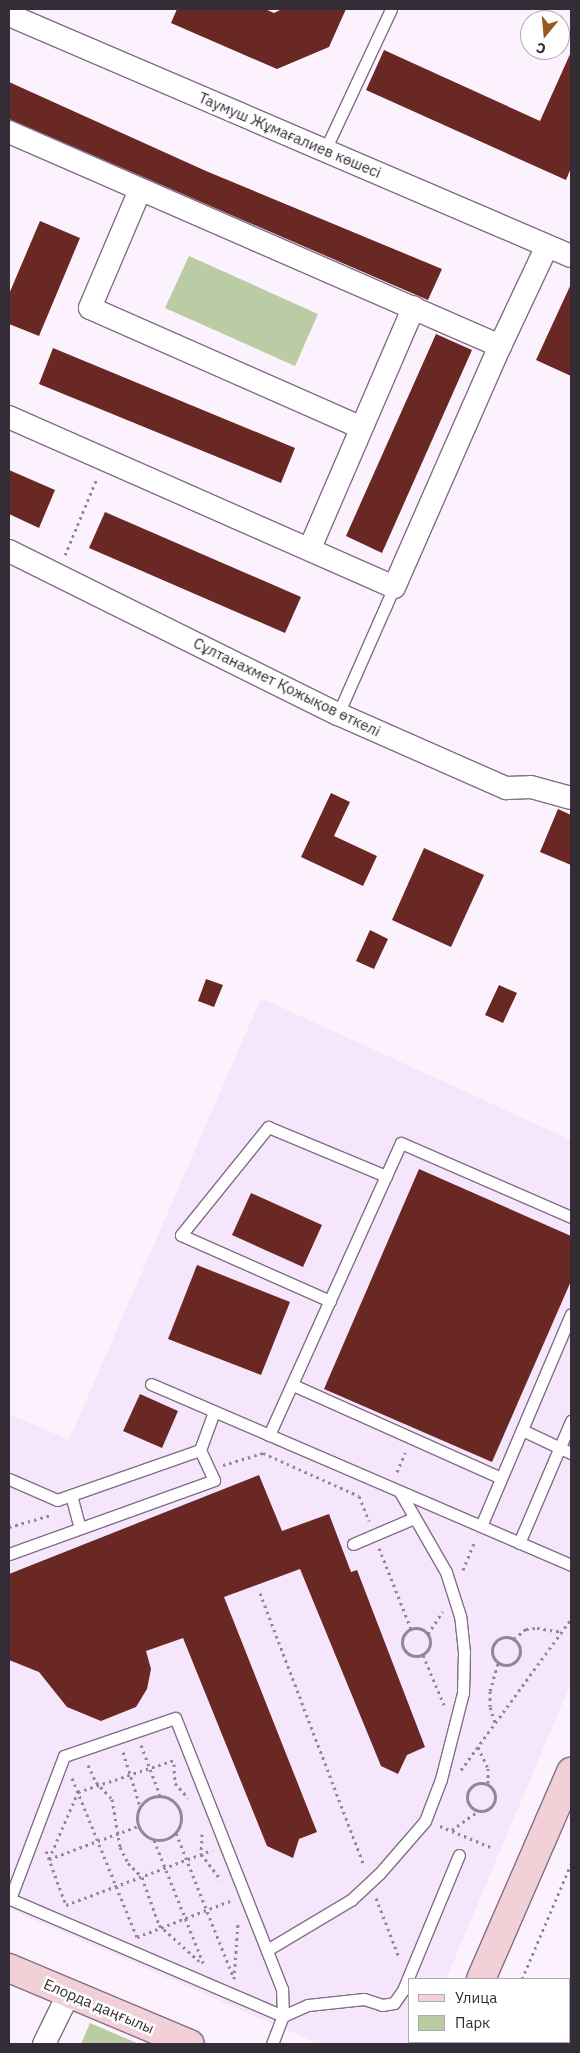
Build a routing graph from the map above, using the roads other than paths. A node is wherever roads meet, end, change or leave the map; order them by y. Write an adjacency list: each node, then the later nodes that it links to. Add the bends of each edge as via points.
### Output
1 (391, 9): 5 (lane)
2 (9, 15): 3 (street, Таумуш Жұмағалиев көшесі)
3 (34, 16): 5 (street, Таумуш Жұмағалиев көшесі)
4 (10, 135): 6 (street)
5 (325, 150): 7 (street, Таумуш Жұмағалиев көшесі)
6 (140, 190): 9 (street); 12 (street, via 90,308)
7 (547, 246): 8 (street, Таумуш Жұмағалиев көшесі); 10 (street)
8 (571, 255)
9 (414, 307): 10 (street); 12 (street)
10 (500, 346): 15 (street)
11 (9, 417): 13 (street)
12 (360, 427): 13 (street)
13 (310, 548): 15 (street)
14 (9, 551): 16 (street, Сұлтанахмет Қожықов өткелі)
15 (394, 587): 16 (lane)
16 (338, 714): 17 (street, Сұлтанахмет Қожықов өткелі, via 506,788 531,787)
17 (571, 798)
18 (386, 1176): 19 (lane, via 401,1143); 20 (lane); 20 (lane, via 268,1127 182,1235)
19 (571, 1217)
20 (330, 1301): 23 (lane)
21 (571, 1314): 26 (lane)
22 (152, 1384): 24 (lane)
23 (293, 1385): 27 (lane); 31 (lane)
24 (214, 1412): 27 (lane); 29 (lane)
25 (571, 1422): 28 (lane)
26 (522, 1430): 28 (lane); 31 (lane)
27 (269, 1435): 33 (lane)
28 (560, 1448): 30 (lane); 38 (lane)
29 (200, 1450): 34 (lane); 37 (lane, via 214,1480)
30 (571, 1453)
31 (501, 1478): 36 (lane)
32 (9, 1479): 34 (lane, via 57,1500)
33 (400, 1492): 35 (lane); 36 (lane)
34 (72, 1495): 37 (lane)
35 (414, 1518): 39 (lane); 45 (lane, via 446,1572 460,1616 464,1652 463,1693 455,1731 425,1821 351,1900)
36 (480, 1526): 38 (lane)
37 (80, 1528): 40 (lane)
38 (519, 1542): 41 (lane)
39 (353, 1544)
40 (9, 1554)
41 (570, 1561)
42 (571, 1772): 47 (street)
43 (459, 1855): 49 (lane, via 394,2003 382,2005 364,1999 308,2004)
44 (9, 1899): 45 (lane, via 64,1756 175,1718); 49 (lane)
45 (267, 1950): 49 (lane, via 282,1989)
46 (9, 1968): 48 (street, Елорда даңғылы)
47 (481, 1978)
48 (69, 1993): 50 (street); 51 (street, Елорда даңғылы)
49 (282, 2016): 52 (lane)
50 (44, 2044)
51 (190, 2044)
52 (272, 2044)

